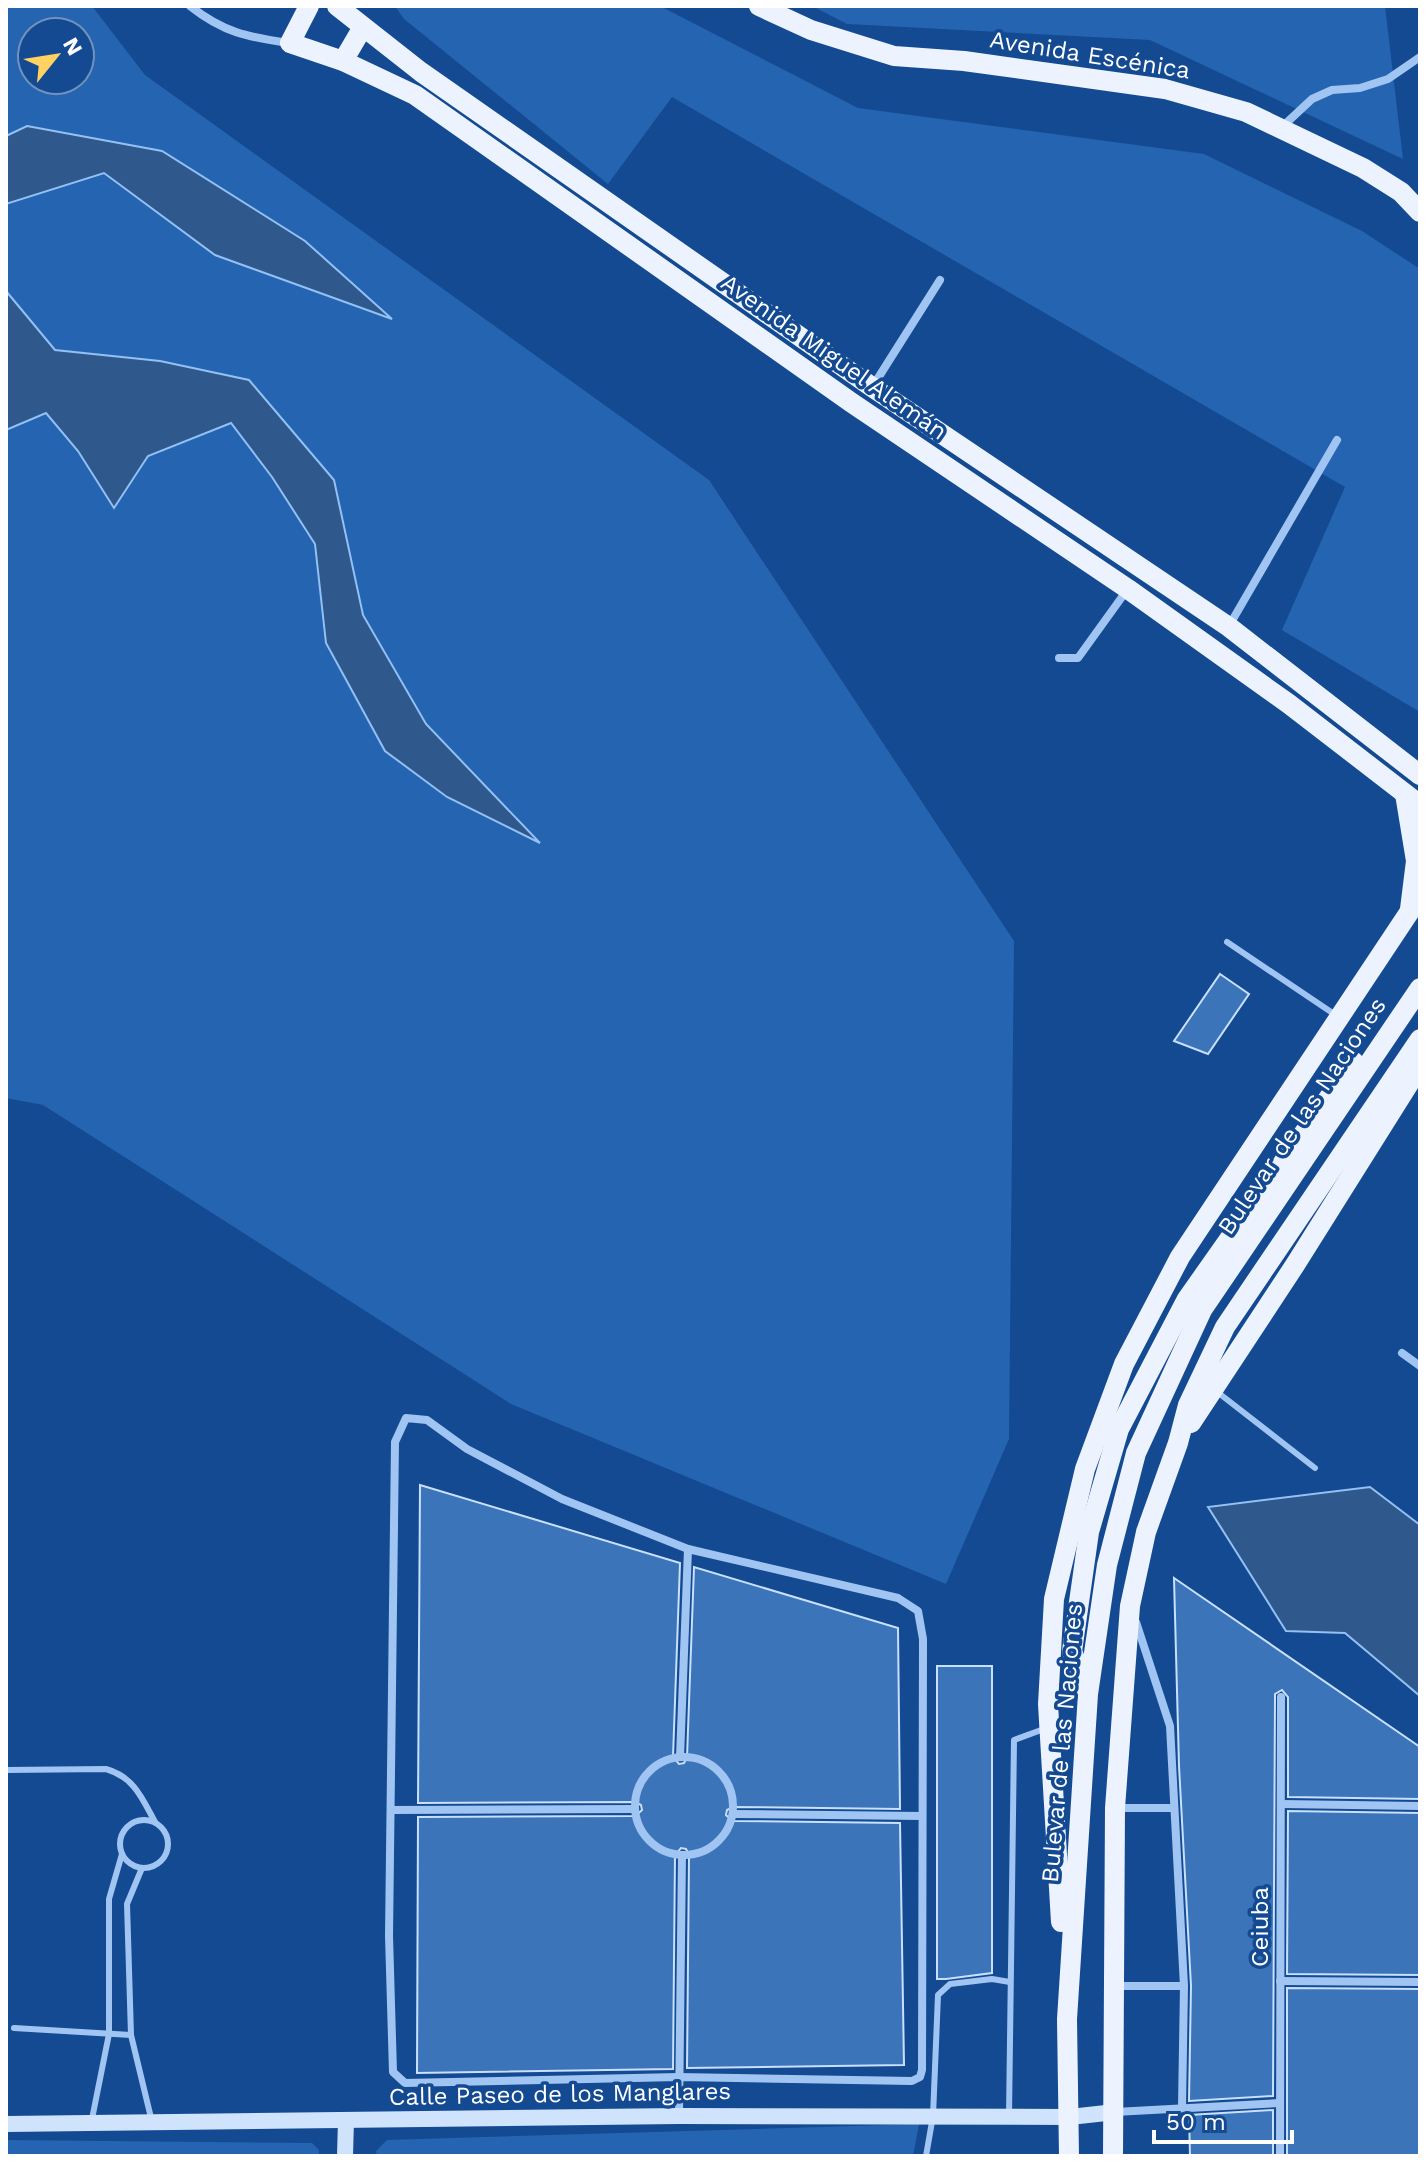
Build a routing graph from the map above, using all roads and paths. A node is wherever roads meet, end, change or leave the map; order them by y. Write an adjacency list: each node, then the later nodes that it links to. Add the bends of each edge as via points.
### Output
1 (190, 6): 6 (street, Avenida Miguel Alemán, via 242,36)
2 (309, 6): 6 (main road)
3 (337, 6): 5 (main road, Avenida Miguel Alemán)
4 (759, 6): 9 (main road, Avenida Escénica, via 811,30 894,56 1165,89 1246,112)
5 (363, 27): 8 (main road); 13 (main road, Avenida Miguel Alemán)
6 (290, 43): 8 (main road, Avenida Miguel Alemán)
7 (1419, 60): 9 (street, via 1388,79 1312,99)
8 (343, 61): 15 (main road, Avenida Miguel Alemán, via 415,95 839,394)
9 (1281, 128): 10 (main road, Avenida Escénica)
10 (1411, 193): 11 (main road)
11 (1420, 212)
12 (940, 280): 13 (street)
13 (872, 387): 16 (main road, Avenida Miguel Alemán)
14 (1337, 440): 16 (street)
15 (1128, 589): 17 (street, via 1078,658); 19 (main road, Avenida Miguel Alemán)
16 (1229, 627): 18 (main road, Avenida Miguel Alemán)
17 (1059, 658)
18 (1417, 772)
19 (1413, 800): 21 (main road, via 1416,861)
20 (1420, 896): 21 (main road)
21 (1409, 914): 24 (main road)
22 (1227, 942): 24 (lane)
23 (1420, 985): 34 (main road, Bulevar de las Naciones, via 1202,1310 1136,1453 1107,1565); 34 (main road, via 1388,1012 1181,1310 1119,1429 1089,1532 1072,1651)
24 (1340, 1018): 36 (main road, via 1180,1257 1124,1364 1085,1469 1054,1599)
25 (1420, 1039): 30 (main road, via 1225,1327 1188,1405)
26 (1420, 1066): 29 (main road)
27 (1402, 1353): 28 (street)
28 (1420, 1366)
29 (1213, 1388): 30 (main road); 31 (lane)
30 (1178, 1443): 33 (main road, via 1146,1532)
31 (1315, 1468)
32 (688, 1549): 37 (street); 44 (street, via 562,1499 467,1449 427,1420 406,1418 395,1442); 46 (street, via 898,1598 918,1611 923,1639)
33 (1130, 1606): 41 (main road); 42 (street, via 1170,1726)
34 (1088, 1694): 56 (main road, Bulevar de las Naciones)
35 (1281, 1697): 39 (street, Ceiuba)
36 (1049, 1727): 52 (lane, via 1014,1740); 56 (main road)
37 (680, 1757): 43 (street, via 647,1774); 45 (street, via 702,1760 720,1773 731,1792)
38 (6, 1770): 47 (lane, via 120,1773 134,1785)
39 (1281, 1804): 40 (street); 51 (street, Ceiuba)
40 (1420, 1806)
41 (1115, 1808): 42 (street); 54 (main road)
42 (1174, 1808): 55 (street)
43 (635, 1809): 44 (street); 49 (street, via 643,1832 660,1849)
44 (391, 1810): 60 (street, via 389,1936 397,2078 405,2083)
45 (733, 1814): 46 (street); 49 (street, via 729,1828 710,1848)
46 (922, 1816): 60 (street, via 920,2077)
47 (155, 1822): 48 (lane, via 138,1820 124,1830); 50 (lane, via 166,1834 168,1851 158,1864)
48 (122, 1854): 50 (lane); 58 (lane, via 109,1899)
49 (682, 1855): 60 (street)
50 (142, 1868): 59 (lane, via 127,1904)
51 (1280, 1981): 53 (street); 61 (street, Ceiuba)
52 (1010, 1982): 65 (lane, via 950,1984 938,1995); 66 (lane)
53 (1420, 1982)
54 (1113, 1986): 55 (street); 63 (main road)
55 (1184, 1986): 62 (street)
56 (1067, 2019): 67 (main road, Bulevar de las Naciones)
57 (14, 2028): 58 (lane)
58 (109, 2034): 59 (lane); 69 (lane)
59 (131, 2035): 70 (lane)
60 (679, 2077): 64 (street)
61 (1280, 2103): 62 (street); 76 (street, Ceiuba)
62 (1182, 2107): 63 (street)
63 (1115, 2112): 67 (main road, Calle Paseo de los Manglares); 75 (main road)
64 (679, 2116): 65 (main road, Calle Paseo de los Manglares); 68 (main road, Calle Paseo de los Manglares)
65 (933, 2116): 66 (main road, Calle Paseo de los Manglares); 73 (lane)
66 (1009, 2116): 67 (main road, Calle Paseo de los Manglares)
67 (1070, 2117): 74 (main road, Bulevar de las Naciones)
68 (346, 2120): 70 (main road, Calle Paseo de los Manglares); 72 (main road)
69 (91, 2122): 70 (main road, Calle Paseo de los Manglares); 71 (main road, Calle Paseo de los Manglares)
70 (152, 2122)
71 (6, 2124)
72 (345, 2156)
73 (926, 2156)
74 (1069, 2156)
75 (1113, 2156)
76 (1280, 2156)

